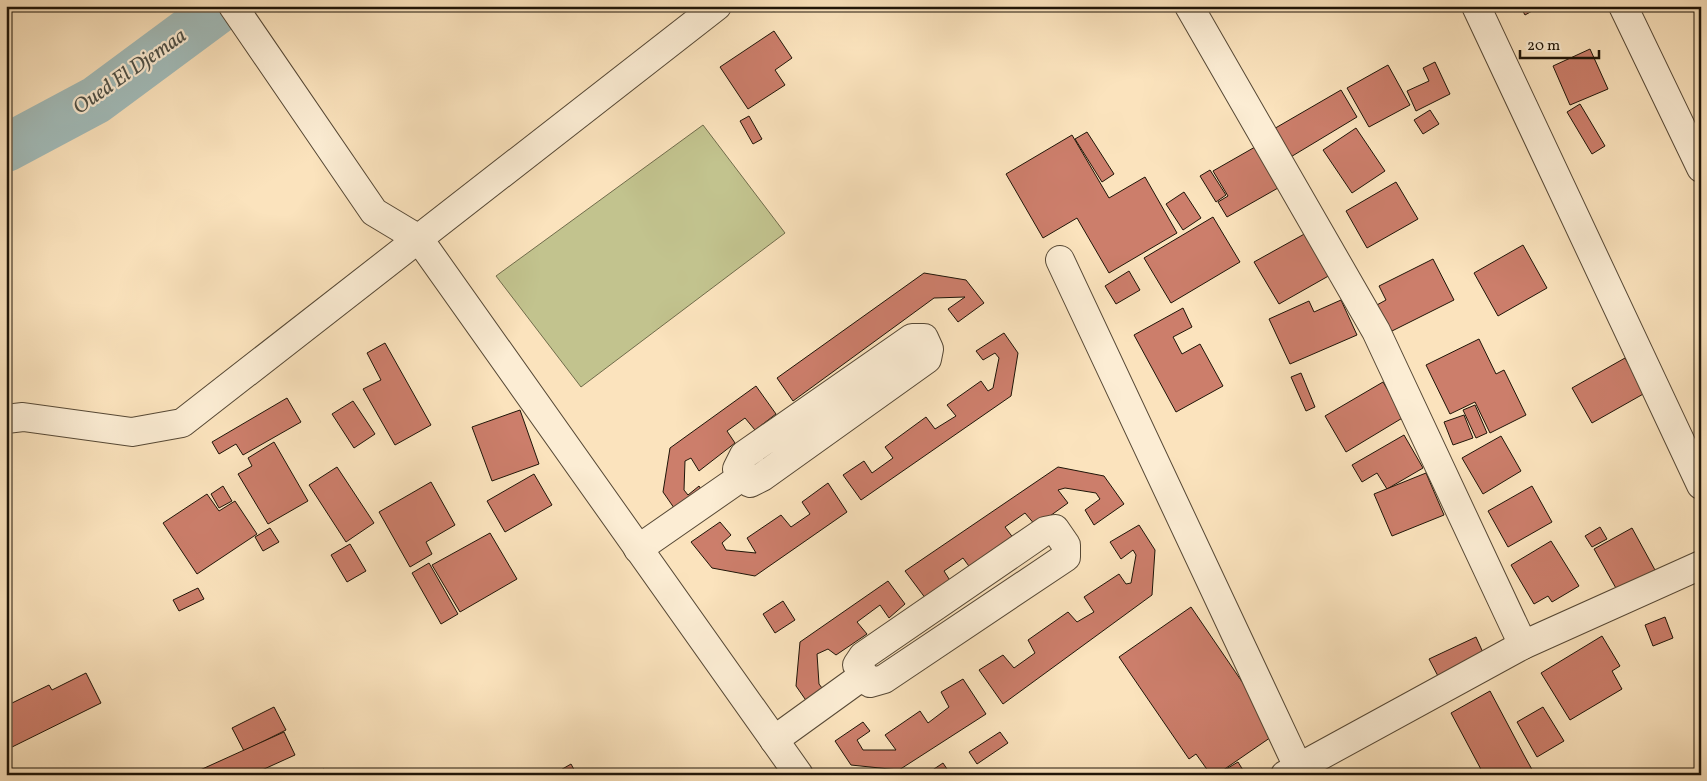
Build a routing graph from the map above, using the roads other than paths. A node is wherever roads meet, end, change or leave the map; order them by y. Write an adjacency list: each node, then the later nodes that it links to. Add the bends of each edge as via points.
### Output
1 (233, 6): 7 (street, via 374,212)
2 (717, 6): 7 (street)
3 (1189, 6): 14 (street, via 1376,331)
4 (1476, 6): 11 (street)
5 (1623, 6): 6 (street)
6 (1701, 168)
7 (419, 239): 9 (street, via 182,423 132,432 24,418); 12 (street)
8 (1060, 260): 17 (street)
9 (6, 419)
10 (743, 476): 10 (street, via 750,483 762,477 927,359 929,349 924,338 912,338 744,455 738,469); 12 (street)
11 (1701, 485)
12 (638, 548): 16 (street)
13 (1701, 565): 14 (street)
14 (1523, 645): 17 (street)
15 (864, 675): 15 (street, via 856,665 863,656 1045,531 1055,529 1066,545 1066,557 884,680 870,683); 16 (street)
16 (774, 740): 18 (street)
17 (1291, 771)
18 (799, 775)

